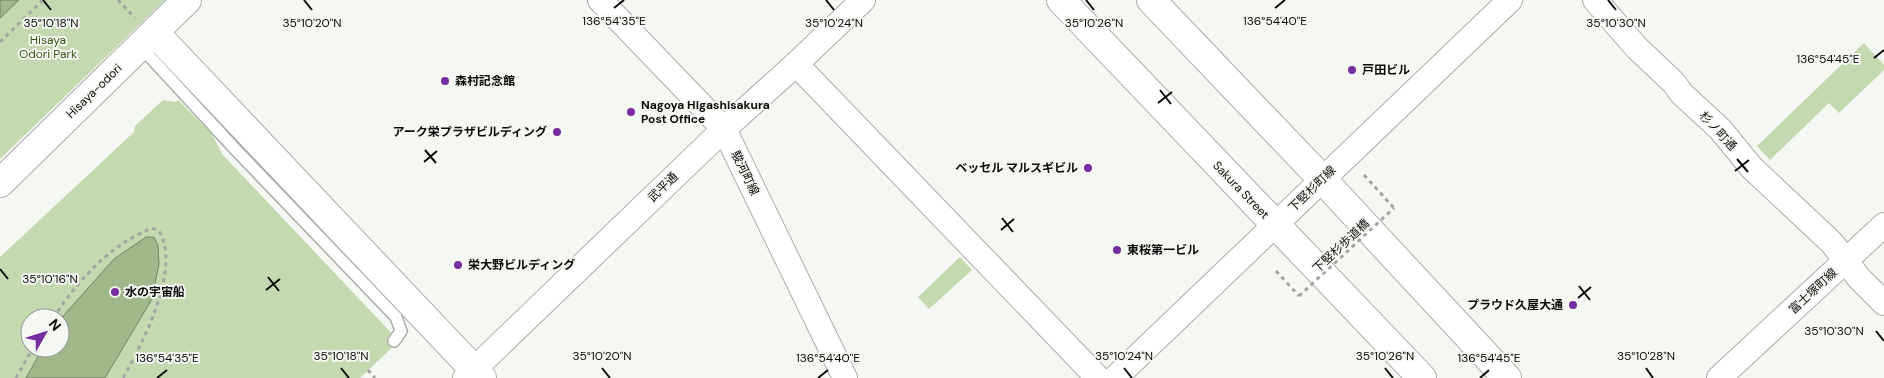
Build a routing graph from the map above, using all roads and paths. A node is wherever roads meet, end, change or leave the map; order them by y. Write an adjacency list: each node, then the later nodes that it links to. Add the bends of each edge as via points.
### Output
1 (43, 0): 11 (path)
2 (118, 0): 10 (path)
3 (187, 0): 10 (main road, Hisaya-odori)
4 (600, 0): 13 (street, 駿河町線)
5 (863, 0): 12 (street, 武平通)
6 (1060, 0): 17 (main road, Sakura Street)
7 (1151, 0): 15 (main road)
8 (1510, 0): 15 (street, 下竪杉町線)
9 (1595, 0): 19 (street, 杉ノ町通, via 1637,48 1720,129 1752,168)
10 (144, 32): 16 (main road, Hisaya-odori); 23 (lane, via 235,149 396,317 401,331); 26 (main road)
11 (0, 42)
12 (796, 64): 13 (street, 武平通); 31 (street)
13 (724, 129): 26 (street, 武平通); 30 (street, 駿河町線)
14 (1364, 175): 20 (path, 下竪杉歩道橋, bridge, via 1394,208 1299,296)
15 (1322, 179): 17 (street, 下竪杉町線); 34 (main road)
16 (0, 183)
17 (1275, 225): 32 (street, 下竪杉町線); 33 (main road, Sakura Street)
18 (1884, 225): 19 (street, 富士塚町線)
19 (1846, 261): 21 (street, 杉ノ町通); 35 (street, 富士塚町線)
20 (1276, 271)
21 (1884, 303)
22 (60, 308): 28 (path, via 75,287 111,251 140,233 152,228 159,231 165,256 159,300)
23 (394, 342)
24 (27, 358): 27 (path)
25 (368, 370): 29 (path)
26 (474, 375)
27 (16, 378)
28 (123, 378)
29 (375, 378)
30 (845, 378)
31 (1098, 378)
32 (1115, 378)
33 (1422, 378)
34 (1508, 378)
35 (1719, 378)

